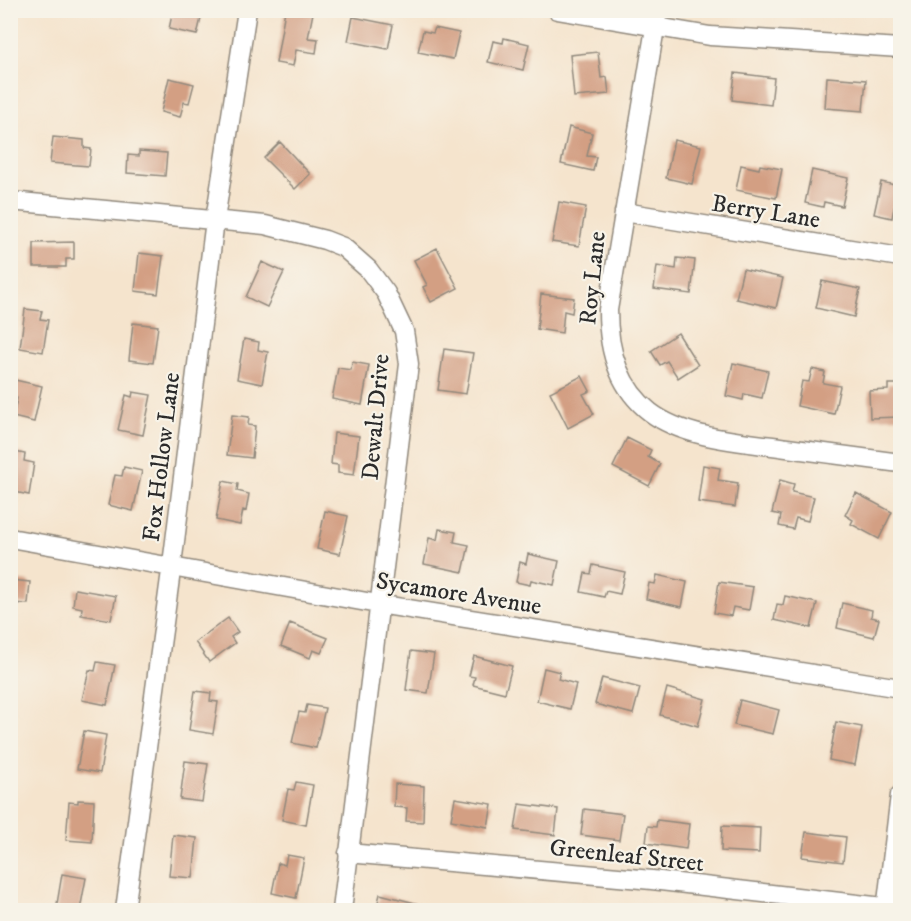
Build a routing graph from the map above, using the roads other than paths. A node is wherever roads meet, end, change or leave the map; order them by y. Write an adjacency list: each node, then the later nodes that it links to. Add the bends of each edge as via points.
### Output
1 (247, 10): 7 (street, Fox Hollow Lane)
2 (559, 11): 3 (street)
3 (656, 19): 4 (street, via 710,36); 6 (street, Roy Lane)
4 (900, 48)
5 (10, 201): 7 (street, Dewalt Drive)
6 (624, 212): 8 (street, Berry Lane); 9 (street, Roy Lane, via 608,310 608,335 621,375 651,413 717,438)
7 (215, 220): 11 (street, Fox Hollow Lane); 12 (street, Dewalt Drive, via 265,225 343,247 368,269 396,311 404,331 408,364)
8 (900, 257)
9 (900, 464)
10 (10, 538): 11 (street, Sycamore Avenue)
11 (172, 567): 12 (street, Sycamore Avenue); 17 (street, Fox Hollow Lane)
12 (378, 604): 13 (street, Sycamore Avenue); 15 (street, Dewalt Drive)
13 (900, 688)
14 (900, 795): 16 (street)
15 (348, 853): 16 (street, Greenleaf Street, via 652,880); 18 (street, Dewalt Drive)
16 (891, 909)
17 (125, 910)
18 (342, 910)

